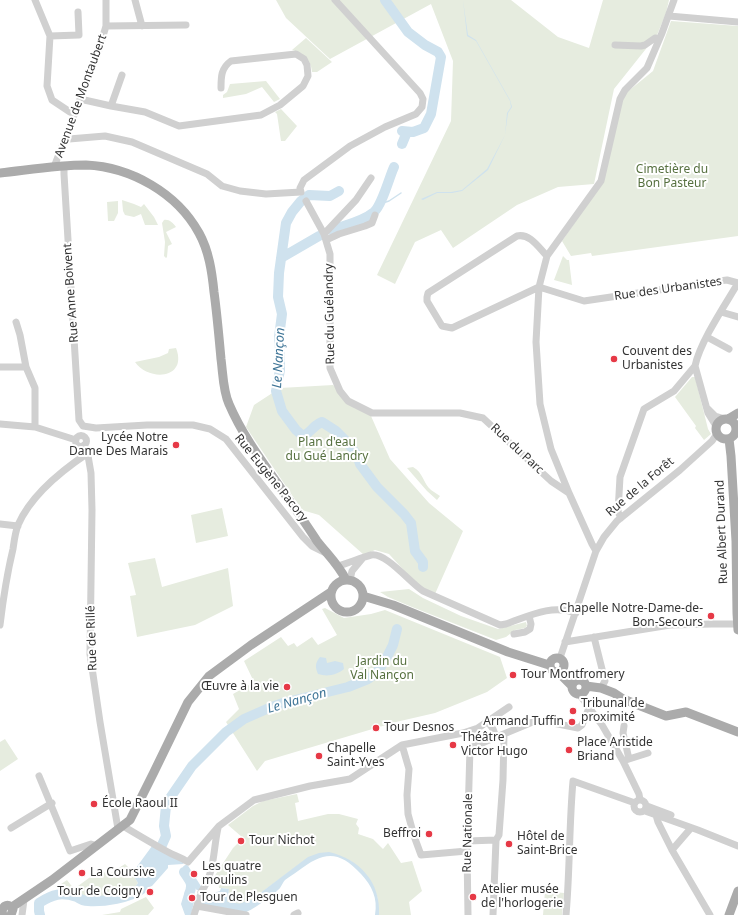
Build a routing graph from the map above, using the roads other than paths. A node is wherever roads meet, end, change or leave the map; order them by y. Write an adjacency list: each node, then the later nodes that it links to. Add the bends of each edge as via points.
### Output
1 (35, 0): 12 (street)
2 (106, 0): 9 (street, Avenue de Montaubert)
3 (135, 0): 10 (street)
4 (335, 0): 20 (street, via 420,93 422,107 410,118 350,146 304,180 301,192 266,194 222,186 207,174 132,142 105,136)
5 (674, 0): 7 (street)
6 (78, 12): 12 (street, via 79,35)
7 (669, 16): 8 (street); 13 (street)
8 (738, 22)
9 (106, 26): 10 (street); 17 (street, Avenue de Montaubert)
10 (142, 26): 11 (street)
11 (186, 26)
12 (50, 36): 19 (street, via 47,86 52,100)
13 (659, 39): 14 (street, via 655,38 641,46); 28 (street, via 647,68 625,90 620,99 601,181)
14 (616, 45)
15 (122, 75): 18 (street)
16 (221, 88): 18 (street, via 221,75 226,64 231,61 296,54 304,59 307,65 308,76 303,86 280,105 261,115 179,126 145,112)
17 (80, 99): 18 (street); 19 (street, Avenue de Montaubert)
18 (111, 106)
19 (74, 113): 20 (street, Avenue de Montaubert)
20 (64, 141): 22 (street, Avenue de Montaubert)
21 (64, 166): 22 (main road); 43 (street, Rue Anne Boivent); 56 (main road, via 101,167 142,180 166,195 190,219 204,244 212,273 223,381 228,402 238,424)
22 (54, 168): 23 (main road)
23 (0, 173)
24 (371, 178): 27 (street)
25 (306, 201): 27 (street, Rue du Guélandry)
26 (375, 215): 27 (street, via 372,223)
27 (325, 237): 40 (street, Rue du Guélandry, via 330,254 330,368 340,391 348,401)
28 (547, 256): 30 (street); 30 (street, via 528,237 517,236 428,293 427,301 442,326 452,328)
29 (738, 283): 30 (street, Rue des Urbanistes, via 727,280 584,300); 31 (street, Rue des Urbanistes)
30 (540, 287): 51 (street, via 536,342 540,404 551,449)
31 (721, 312): 32 (street); 34 (street, Rue des Urbanistes)
32 (738, 318)
33 (16, 322): 38 (street)
34 (707, 337): 35 (street); 36 (street, Rue des Urbanistes)
35 (729, 349)
36 (696, 362): 39 (street); 52 (street, Rue des Urbanistes, via 674,391 644,409 620,477 618,512)
37 (0, 367): 38 (street)
38 (26, 367): 45 (street, via 35,388)
39 (706, 406): 42 (street, via 715,416); 47 (street)
40 (372, 413): 51 (street, Rue du Parc, via 460,413 484,418 551,481)
41 (738, 413): 42 (main road)
42 (731, 421): 47 (main road, via 719,422); 49 (main road, via 736,432)
43 (81, 423): 46 (street, Rue Eugène Pacory); 48 (street)
44 (0, 424): 45 (street)
45 (35, 427): 48 (street)
46 (93, 428): 48 (street); 56 (street, Rue Eugène Pacory, via 193,424 210,429 226,439 303,537 312,546)
47 (716, 430): 49 (main road, via 720,438); 52 (street, Rue de la Forêt, via 712,441)
48 (82, 439): 50 (street, Rue de Rillé)
49 (728, 439): 55 (main road, Rue Albert Durand)
50 (88, 453): 54 (street, via 43,490); 97 (street, Rue de Rillé, via 92,510 90,654 100,722)
51 (569, 493): 57 (street)
52 (621, 518): 57 (street, Rue de la Forêt, via 610,528)
53 (0, 524): 54 (street)
54 (18, 526): 68 (street)
55 (737, 541): 69 (main road, Rue Albert Durand)
56 (323, 549): 59 (main road); 61 (main road, Rue Eugène Pacory, via 337,573)
57 (596, 551): 66 (street, Rue de la Forêt)
58 (362, 559): 59 (street); 60 (street); 67 (street, via 370,555 379,556 388,561 414,586 500,625)
59 (338, 566): 60 (main road)
60 (348, 580): 61 (main road); 63 (main road, via 359,586)
61 (337, 583): 62 (main road)
62 (331, 592): 64 (main road); 65 (main road)
63 (362, 600): 64 (main road, via 358,609 348,613 338,610); 74 (main road, via 393,606 508,652)
64 (331, 602): 65 (main road)
65 (315, 604): 97 (main road, via 222,666 198,688 181,715 130,820)
66 (576, 613): 67 (street, via 560,609); 72 (street, Rue de la Forêt)
67 (528, 616): 70 (street, via 532,624 530,629)
68 (0, 625)
69 (738, 626): 71 (street, via 670,625)
70 (514, 634)
71 (594, 637): 72 (street); 78 (street, via 605,681)
72 (565, 642): 73 (street, Rue de la Forêt)
73 (560, 658): 74 (main road, via 552,659); 75 (main road, via 564,664)
74 (549, 665): 75 (main road, via 551,670)
75 (561, 670): 76 (main road)
76 (574, 683): 77 (main road, via 582,681); 79 (main road, via 573,692)
77 (586, 686): 78 (main road); 79 (main road, via 585,691)
78 (601, 688): 84 (main road, via 666,716 686,712)
79 (579, 694): 81 (street)
80 (509, 707): 82 (street)
81 (589, 708): 85 (street, via 582,725 578,728 540,720); 89 (street)
82 (488, 722): 86 (street); 87 (street, via 463,733)
83 (624, 726): 89 (street)
84 (738, 732)
85 (504, 734): 86 (street); 99 (street, via 500,827)
86 (496, 737): 100 (street, Rue Nationale, via 470,748)
87 (402, 745): 95 (street, via 350,779 254,800); 104 (street, via 409,769 408,814 421,854)
88 (648, 753): 89 (street)
89 (626, 760): 91 (street, via 639,794)
90 (39, 776): 92 (street)
91 (637, 802): 93 (street, via 645,802); 93 (street, via 634,808 636,811 641,813); 114 (street, via 573,781)
92 (52, 803): 96 (street); 102 (street, via 70,851 91,844)
93 (646, 809): 94 (street); 101 (street)
94 (656, 815): 98 (street); 105 (street)
95 (219, 826): 97 (street, via 188,862); 108 (street, via 211,874 200,894)
96 (11, 828)
97 (121, 828): 102 (main road)
98 (691, 828): 103 (street); 105 (street)
99 (496, 840): 100 (street); 113 (street)
100 (467, 841): 104 (street, Rue Nationale)
101 (738, 842)
102 (97, 846): 109 (main road)
103 (738, 846)
104 (467, 850): 112 (street, Rue Nationale)
105 (672, 850): 115 (street)
106 (738, 891): 116 (main road)
107 (738, 905): 117 (main road)
108 (197, 906): 110 (street); 111 (street)
109 (8, 913)
110 (194, 915)
111 (246, 915)
112 (468, 915)
113 (493, 915)
114 (566, 915)
115 (710, 915)
116 (729, 915)
117 (734, 915)

